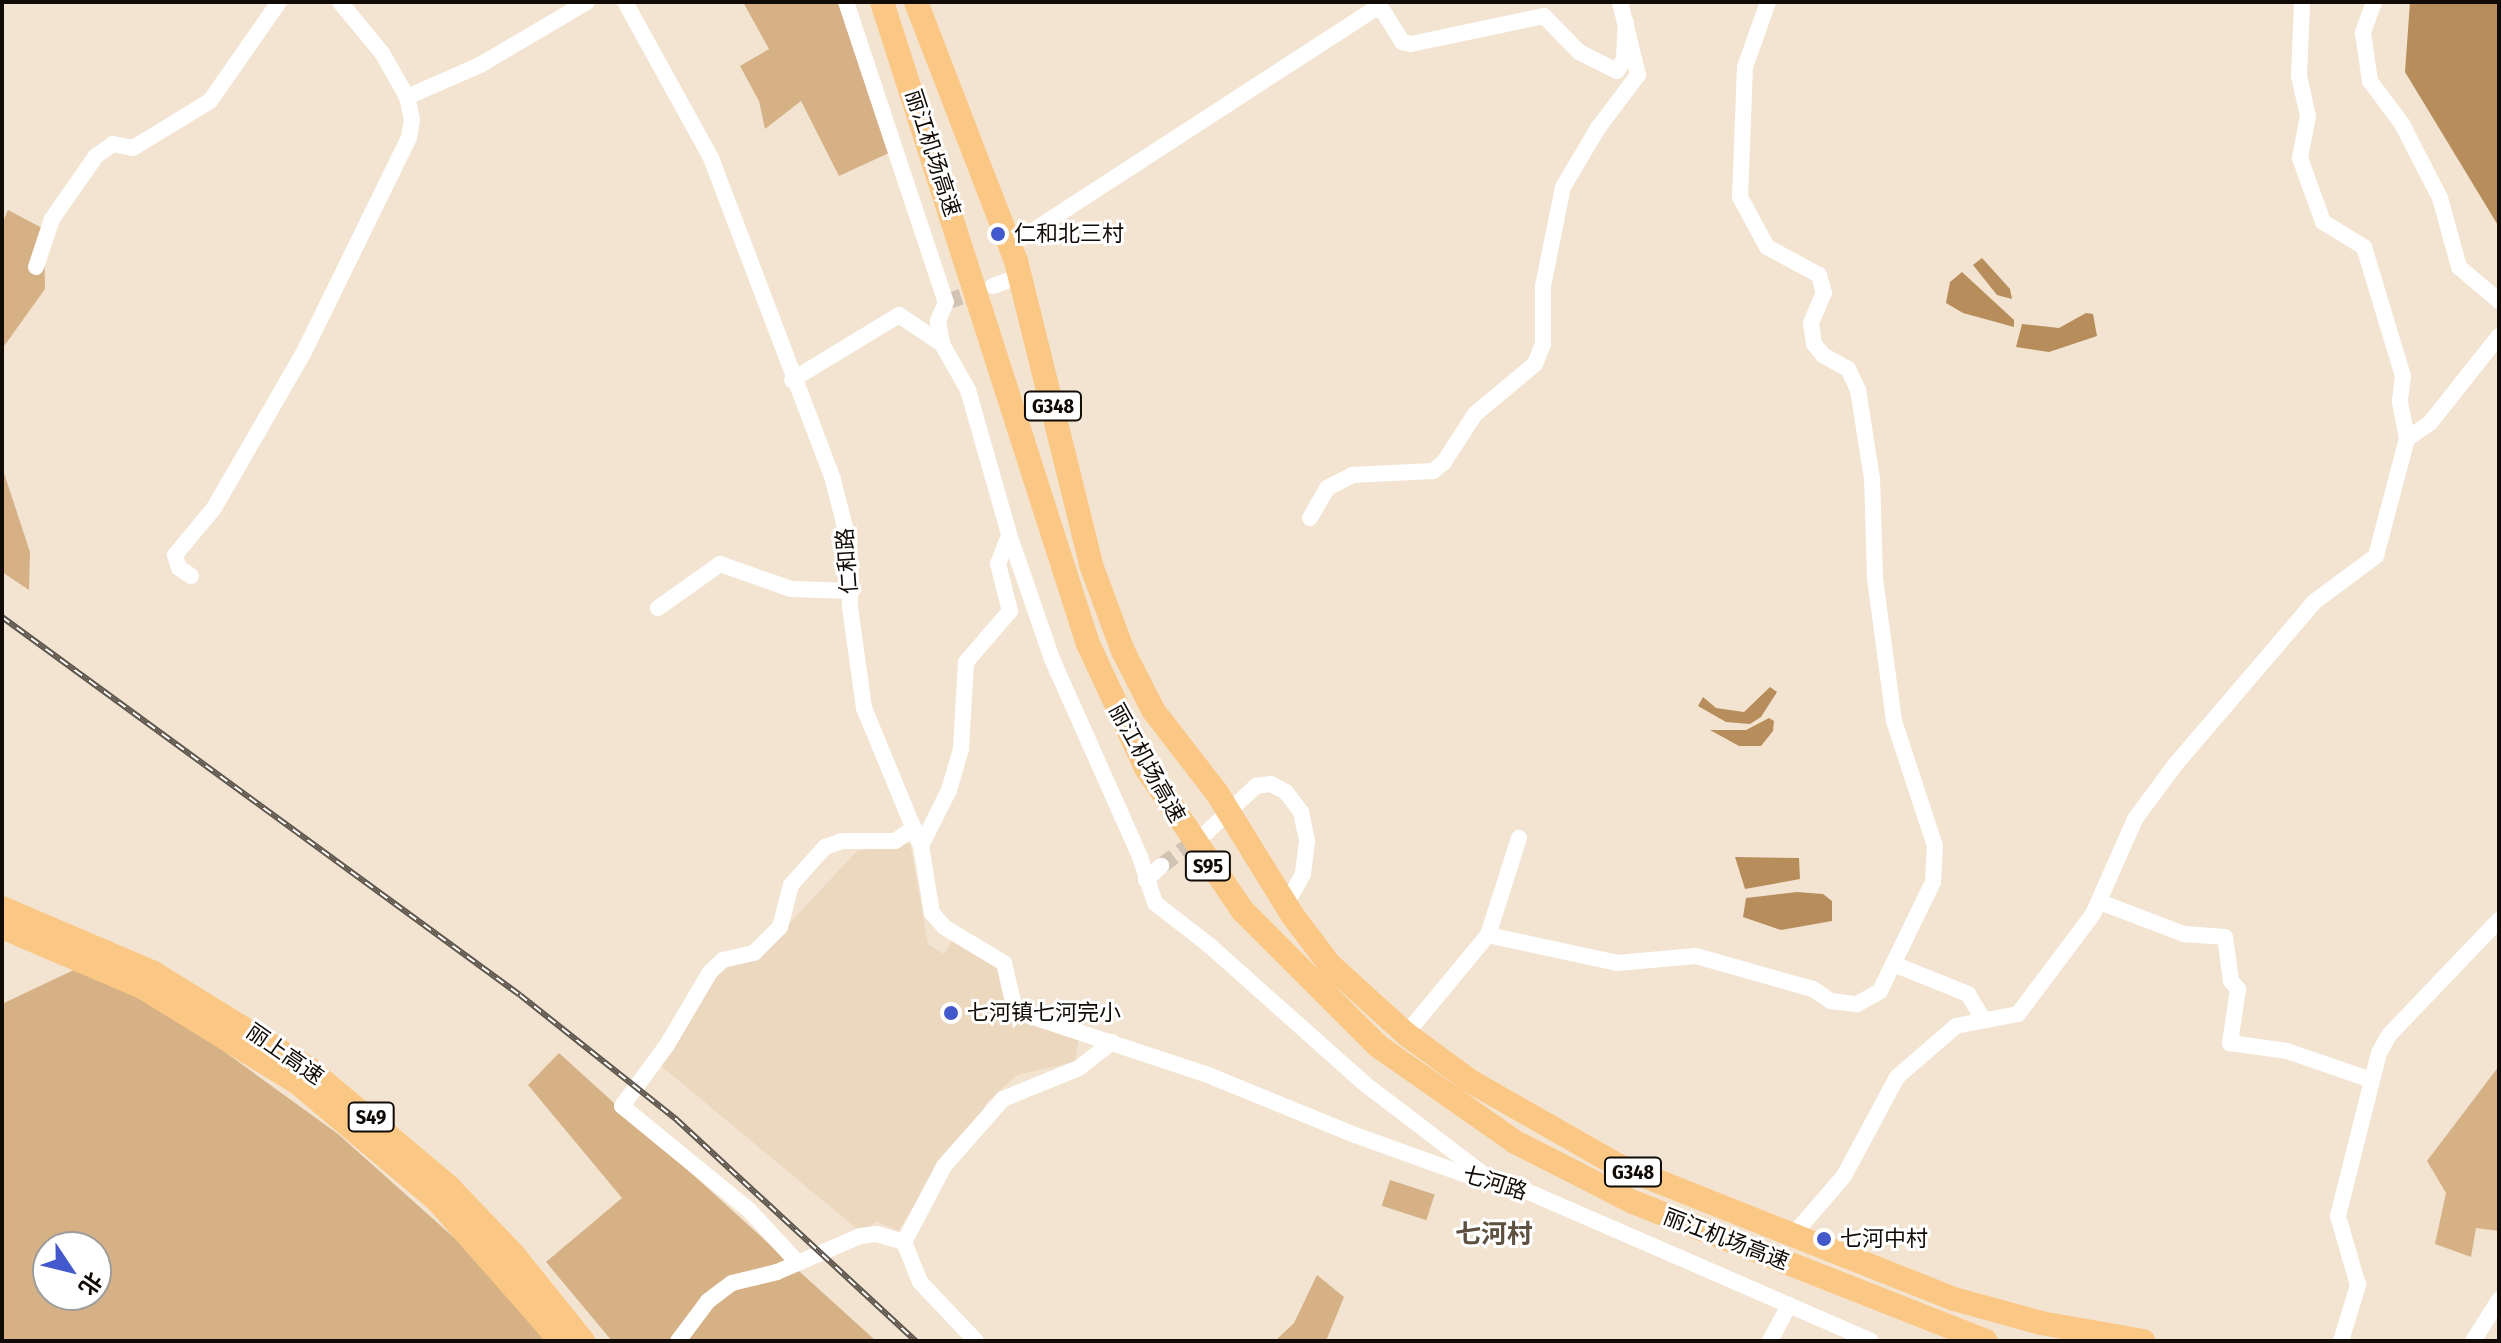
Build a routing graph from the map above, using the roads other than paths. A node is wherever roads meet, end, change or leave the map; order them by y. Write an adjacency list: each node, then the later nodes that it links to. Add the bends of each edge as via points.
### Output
1 (279, 2): 16 (street, via 210,101 133,148 113,144 96,156 52,219)
2 (340, 2): 14 (street, via 382,53)
3 (587, 2): 14 (street, via 480,65)
4 (625, 2): 22 (street, 仁和路, via 711,158)
5 (846, 2): 21 (street, via 946,302 938,321)
6 (864, 2): 59 (highway, 丽江机场高速 / S95, via 1073,650 1132,776 1230,921 1298,996 1367,1058 1507,1157 1626,1217)
7 (882, 2): 60 (highway, 丽江机场高速 / S95, via 1088,644 1146,768 1243,911 1310,984 1378,1046 1434,1091 1515,1142 1644,1206)
8 (916, 2): 15 (highway, G348)
9 (1620, 2): 13 (street)
10 (1768, 2): 42 (street, via 1745,67 1740,197 1767,247 1819,275 1824,293 1811,323 1814,344 1855,380 1872,479 1875,578 1894,721 1936,853 1933,882)
11 (2302, 2): 23 (street, via 2299,76 2308,116 2300,158 2323,222 2364,247 2403,376 2400,402)
12 (2374, 2): 19 (street, via 2363,33 2370,81 2402,124 2440,198 2459,267)
13 (1626, 22): 15 (street, via 1624,59 1617,71 1579,52 1544,16 1411,44 1402,42 1383,11 1374,9); 24 (street, via 1638,75 1563,187 1543,286 1543,344 1535,364 1475,414 1433,471 1352,475 1327,488)
14 (407, 97): 26 (street, via 412,120 405,151 306,348 214,508 175,555 179,568)
15 (1011, 245): 17 (highway, G348)
16 (36, 267)
17 (1021, 276): 18 (street); 36 (highway, G348, via 1091,565 1118,637 1153,710 1217,793)
18 (993, 286)
19 (2499, 301)
20 (2499, 336): 23 (street, via 2430,423)
21 (942, 344): 22 (street, via 899,315); 25 (street, via 968,390)
22 (792, 380): 27 (street, 仁和路, via 840,504)
23 (2407, 439): 35 (street, via 2376,556 2314,602 2175,765 2135,819)
24 (1310, 518)
25 (1009, 534): 32 (street, via 998,564 1010,611 966,662 961,749 949,790); 34 (street, via 1052,659)
26 (191, 576)
27 (852, 591): 28 (street, via 791,589 720,564); 29 (street, 仁和路, via 864,708)
28 (658, 608)
29 (914, 828): 32 (street, 仁和路); 50 (street, via 895,841 842,841 825,847 792,882 780,927 754,953 723,960 710,972 622,1106 749,1210)
30 (1206, 833): 36 (street, via 1256,786 1271,784 1286,792 1301,812 1307,841 1303,874)
31 (1519, 838): 40 (street)
32 (921, 846): 45 (street, 仁和路, via 936,919 1004,963 1014,1006)
33 (1161, 866): 34 (street)
34 (1146, 880): 47 (street, via 1159,909 1195,932 1406,1118)
35 (2100, 902): 43 (street, via 2018,1014); 46 (street, via 2184,934 2225,937 2231,981 2238,989 2230,1043 2287,1051)
36 (1286, 905): 44 (highway, G348, via 1338,973)
37 (2, 908): 41 (highway, 丽上高速 / S49)
38 (2499, 920): 46 (street, via 2389,1035)
39 (2, 927): 41 (highway, 丽上高速 / S49)
40 (1488, 935): 42 (street, via 1617,963 1696,956 1813,989 1831,1001 1857,1004 1874,998); 44 (street)
41 (107, 960): 53 (highway, 丽上高速 / S49, via 261,1058 370,1139 469,1232); 54 (highway, 丽上高速 / S49, via 258,1034 381,1125 482,1220)
42 (1896, 965): 43 (street, via 1968,994)
43 (1983, 1019): 48 (street, via 1949,1031 1890,1085 1844,1176)
44 (1406, 1034): 48 (highway, G348, via 1556,1135 1649,1179)
45 (1112, 1042): 47 (street, 七河路); 49 (street, via 1079,1068 1003,1099 944,1166)
46 (2371, 1080): 62 (street, via 2338,1216 2358,1285)
47 (1496, 1183): 52 (street, 七河路, via 1515,1186)
48 (1793, 1235): 61 (highway, G348, via 1983,1309)
49 (904, 1242): 50 (street, via 871,1234); 56 (street, via 920,1282)
50 (798, 1263): 55 (street, via 722,1290)
51 (2499, 1300): 63 (street)
52 (1789, 1305): 57 (street); 58 (street, 七河路)
53 (561, 1341)
54 (583, 1341)
55 (678, 1341)
56 (976, 1341)
57 (1770, 1341)
58 (1871, 1341)
59 (1941, 1341)
60 (1986, 1341)
61 (2143, 1341)
62 (2341, 1341)
63 (2473, 1341)

